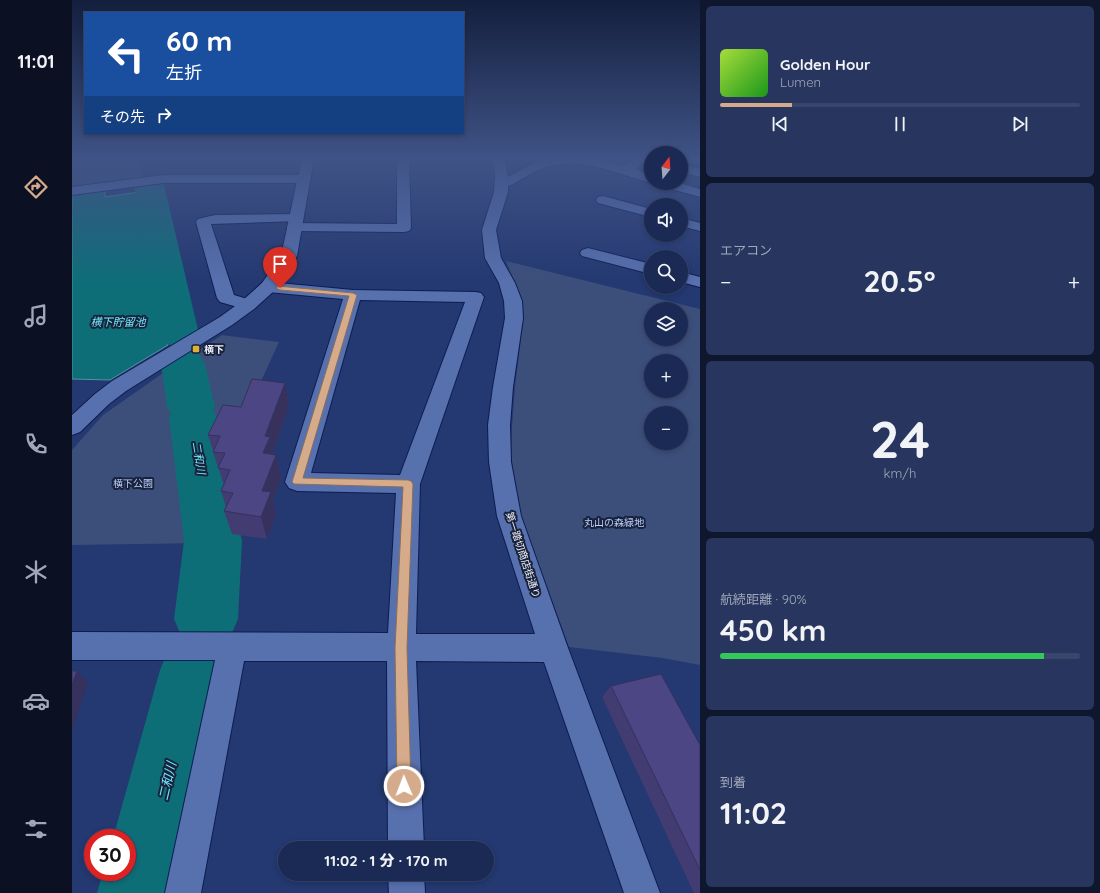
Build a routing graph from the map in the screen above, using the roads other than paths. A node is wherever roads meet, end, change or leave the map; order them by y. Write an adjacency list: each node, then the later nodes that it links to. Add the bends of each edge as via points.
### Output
1 (300, 200): 6 (street)
2 (404, 200): 6 (street, via 404,228)
3 (499, 200): 21 (street, 第一踏切商店街通り, via 489,230 493,258 508,283 514,318 499,425 500,462 509,516)
4 (603, 200): 5 (street)
5 (644, 211)
6 (295, 223): 13 (street, via 289,256); 15 (street, via 215,218 204,222 226,298)
7 (688, 224): 8 (street)
8 (700, 227)
9 (588, 253): 10 (street)
10 (644, 267)
11 (688, 279): 12 (street)
12 (700, 282)
13 (268, 287): 14 (street); 15 (street)
14 (353, 295): 17 (street, via 297,482); 17 (street, via 475,297)
15 (248, 306): 16 (street, via 120,386)
16 (72, 427)
17 (408, 484): 20 (street)
18 (72, 646): 19 (street)
19 (225, 647): 20 (street); 24 (street)
20 (401, 648): 21 (street); 22 (street)
21 (554, 648): 26 (street, 第一踏切商店街通り)
22 (406, 841)
23 (406, 881): 25 (street)
24 (183, 893)
25 (407, 893)
26 (642, 893)

